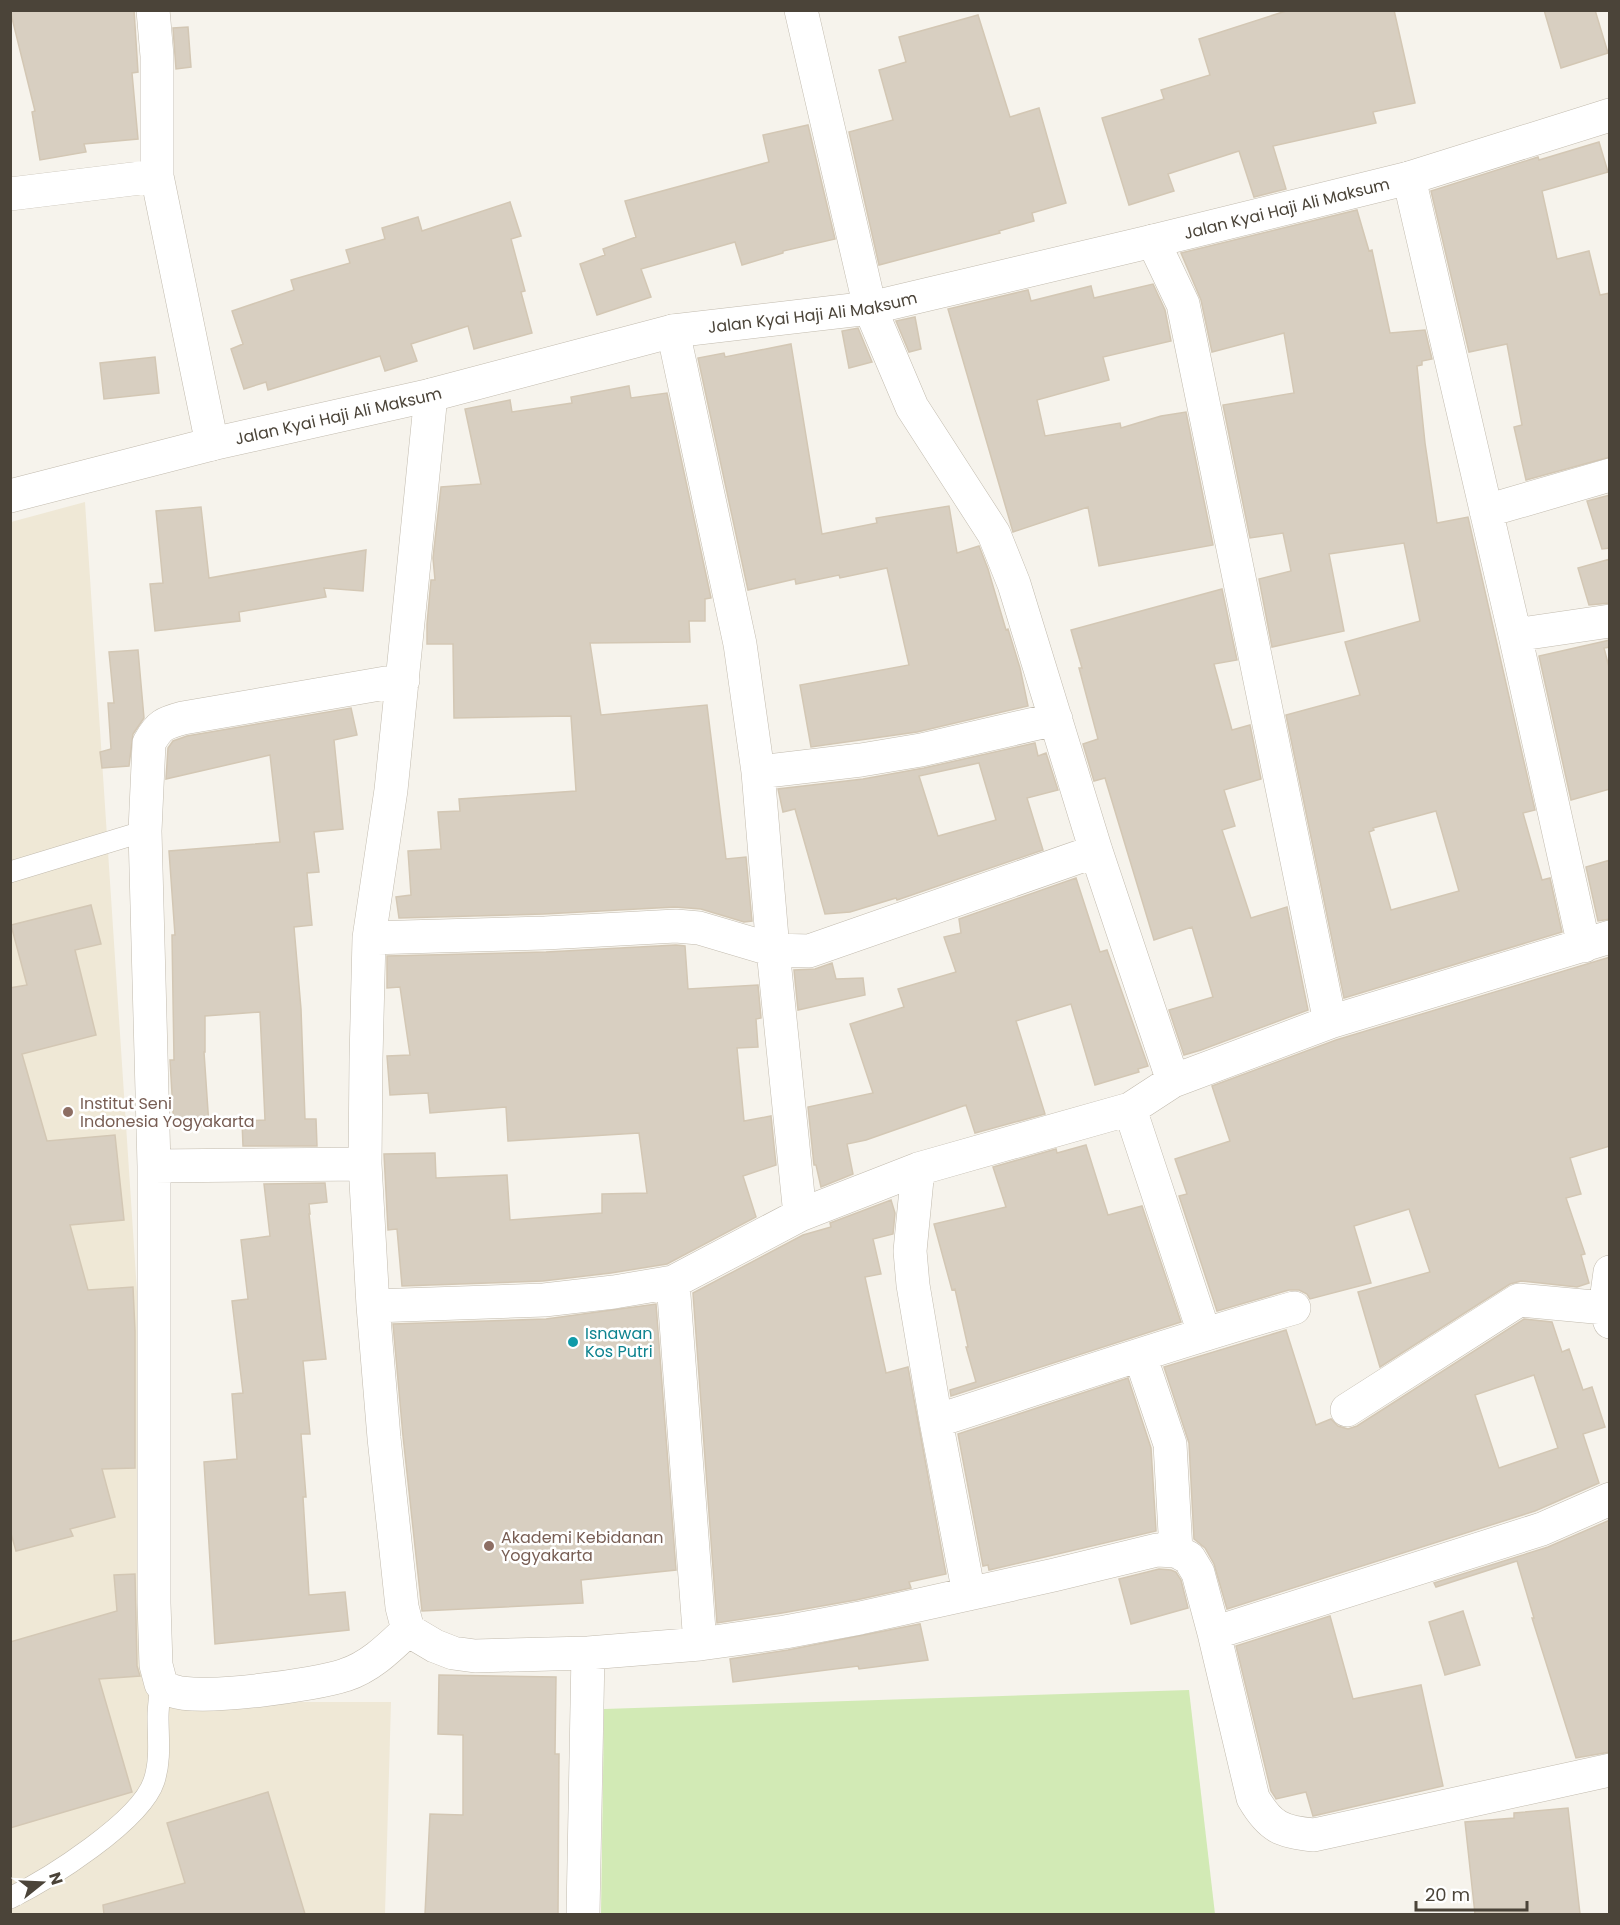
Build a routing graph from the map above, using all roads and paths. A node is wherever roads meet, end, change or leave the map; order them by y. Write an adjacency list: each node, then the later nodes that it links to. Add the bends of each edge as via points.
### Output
1 (153, 10): 4 (street, via 158,56)
2 (801, 10): 8 (street)
3 (1610, 115): 5 (street, Jalan Kyai Haji Ali Maksum)
4 (157, 176): 6 (street); 11 (street)
5 (1408, 178): 7 (street, Jalan Kyai Haji Ali Maksum); 14 (street)
6 (10, 194)
7 (1153, 241): 8 (street, Jalan Kyai Haji Ali Maksum); 26 (street, via 1183,304)
8 (870, 308): 9 (street, Jalan Kyai Haji Ali Maksum); 18 (street, via 912,407 994,534 1014,584)
9 (673, 331): 10 (street, Jalan Kyai Haji Ali Maksum); 19 (street, via 740,644)
10 (431, 395): 11 (street, Jalan Kyai Haji Ali Maksum); 17 (street)
11 (212, 444): 13 (street, Jalan Kyai Haji Ali Maksum)
12 (1610, 475): 14 (street)
13 (10, 496)
14 (1486, 511): 16 (street)
15 (1610, 621): 16 (street)
16 (1515, 636): 24 (street)
17 (403, 680): 20 (street, via 165,723 149,743); 23 (street)
18 (1056, 719): 19 (street, via 911,752); 21 (street)
19 (758, 772): 25 (street)
20 (145, 831): 22 (lane); 30 (street)
21 (1096, 851): 25 (street, via 809,951); 27 (street)
22 (10, 872)
23 (369, 938): 25 (street, via 676,926 699,928); 29 (street)
24 (1597, 942): 26 (street)
25 (773, 950): 32 (street)
26 (1330, 1022): 27 (street)
27 (1173, 1080): 28 (street)
28 (1130, 1109): 31 (street); 38 (street)
29 (365, 1164): 30 (street); 35 (street)
30 (154, 1166): 49 (street, via 154,1603 156,1665)
31 (918, 1169): 32 (street); 41 (street, via 910,1251)
32 (800, 1215): 34 (street)
33 (1610, 1272): 37 (street)
34 (673, 1282): 35 (street, via 544,1300); 47 (street)
35 (374, 1306): 45 (street, via 384,1438 402,1607)
36 (1294, 1308): 38 (street)
37 (1608, 1312): 40 (street, via 1519,1300)
38 (1204, 1334): 39 (street)
39 (1138, 1357): 41 (street); 43 (street, via 1170,1444)
40 (1347, 1410)
41 (936, 1421): 44 (street)
42 (1610, 1499): 46 (street, via 1542,1529)
43 (1176, 1551): 44 (street, via 1157,1550); 46 (street, via 1189,1558 1198,1573)
44 (969, 1594): 47 (street, via 796,1630)
45 (408, 1630): 48 (street, via 453,1653 475,1656); 49 (street, via 364,1667 327,1680 212,1695 173,1692)
46 (1214, 1633): 50 (street, via 1253,1797 1264,1817 1279,1829 1314,1834)
47 (700, 1644): 48 (street)
48 (588, 1653): 52 (street)
49 (161, 1684): 51 (lane, via 159,1751 146,1798 98,1843 34,1887)
50 (1610, 1770)
51 (10, 1898)
52 (583, 1914)

